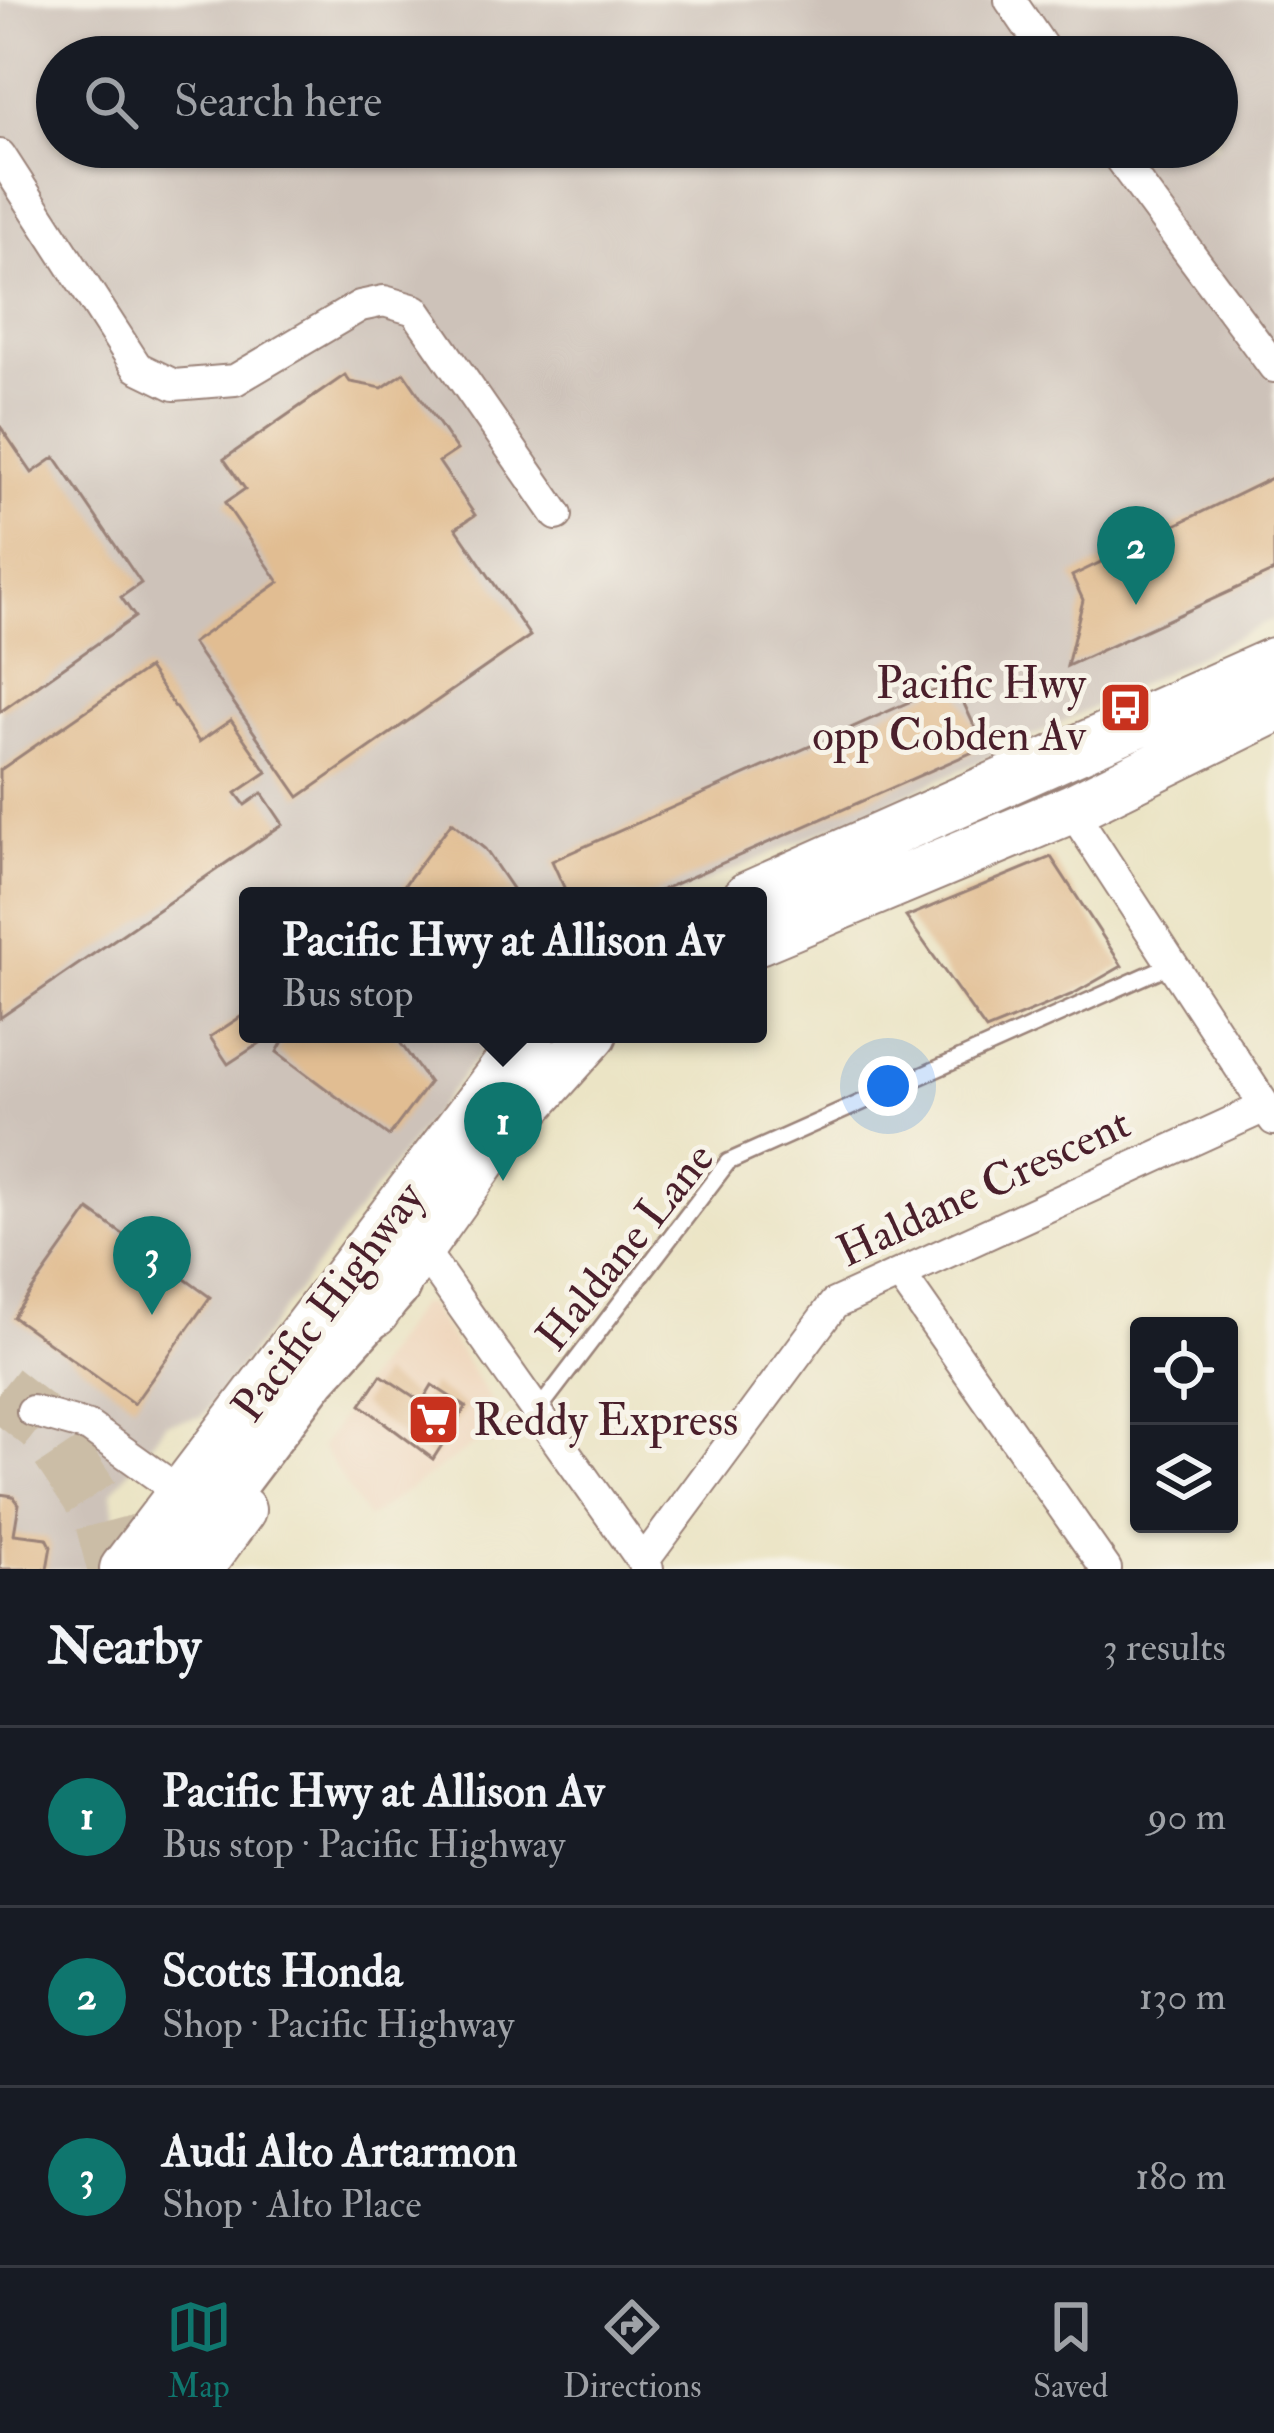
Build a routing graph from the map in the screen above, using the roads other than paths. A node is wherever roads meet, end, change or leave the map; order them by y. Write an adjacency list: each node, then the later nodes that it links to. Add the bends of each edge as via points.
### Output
1 (1010, 0): 2 (street)
2 (1034, 36)
3 (0, 155): 6 (street, via 137,367 174,385 235,380 360,305 415,310)
4 (1128, 168): 5 (street)
5 (1274, 366)
6 (557, 515)
7 (1274, 662): 10 (main road)
8 (1274, 710): 9 (main road)
9 (1071, 809): 11 (main road); 12 (street)
10 (767, 888)
11 (767, 936)
12 (1172, 964): 15 (street); 19 (lane, Haldane Lane, via 728,1162)
13 (524, 1043): 20 (main road, Pacific Highway)
14 (585, 1043): 16 (main road, Pacific Highway, via 520,1112)
15 (1270, 1114): 17 (street, Haldane Crescent)
16 (406, 1264): 19 (street); 23 (highway, via 310,1373); 24 (main road, Pacific Highway)
17 (900, 1274): 21 (street, Haldane Crescent, via 834,1304); 25 (street)
18 (32, 1411): 20 (street, via 89,1427)
19 (537, 1412): 21 (street)
20 (180, 1492): 22 (main road, Pacific Highway)
21 (645, 1565)
22 (124, 1569)
23 (162, 1569)
24 (198, 1569)
25 (1106, 1569)

